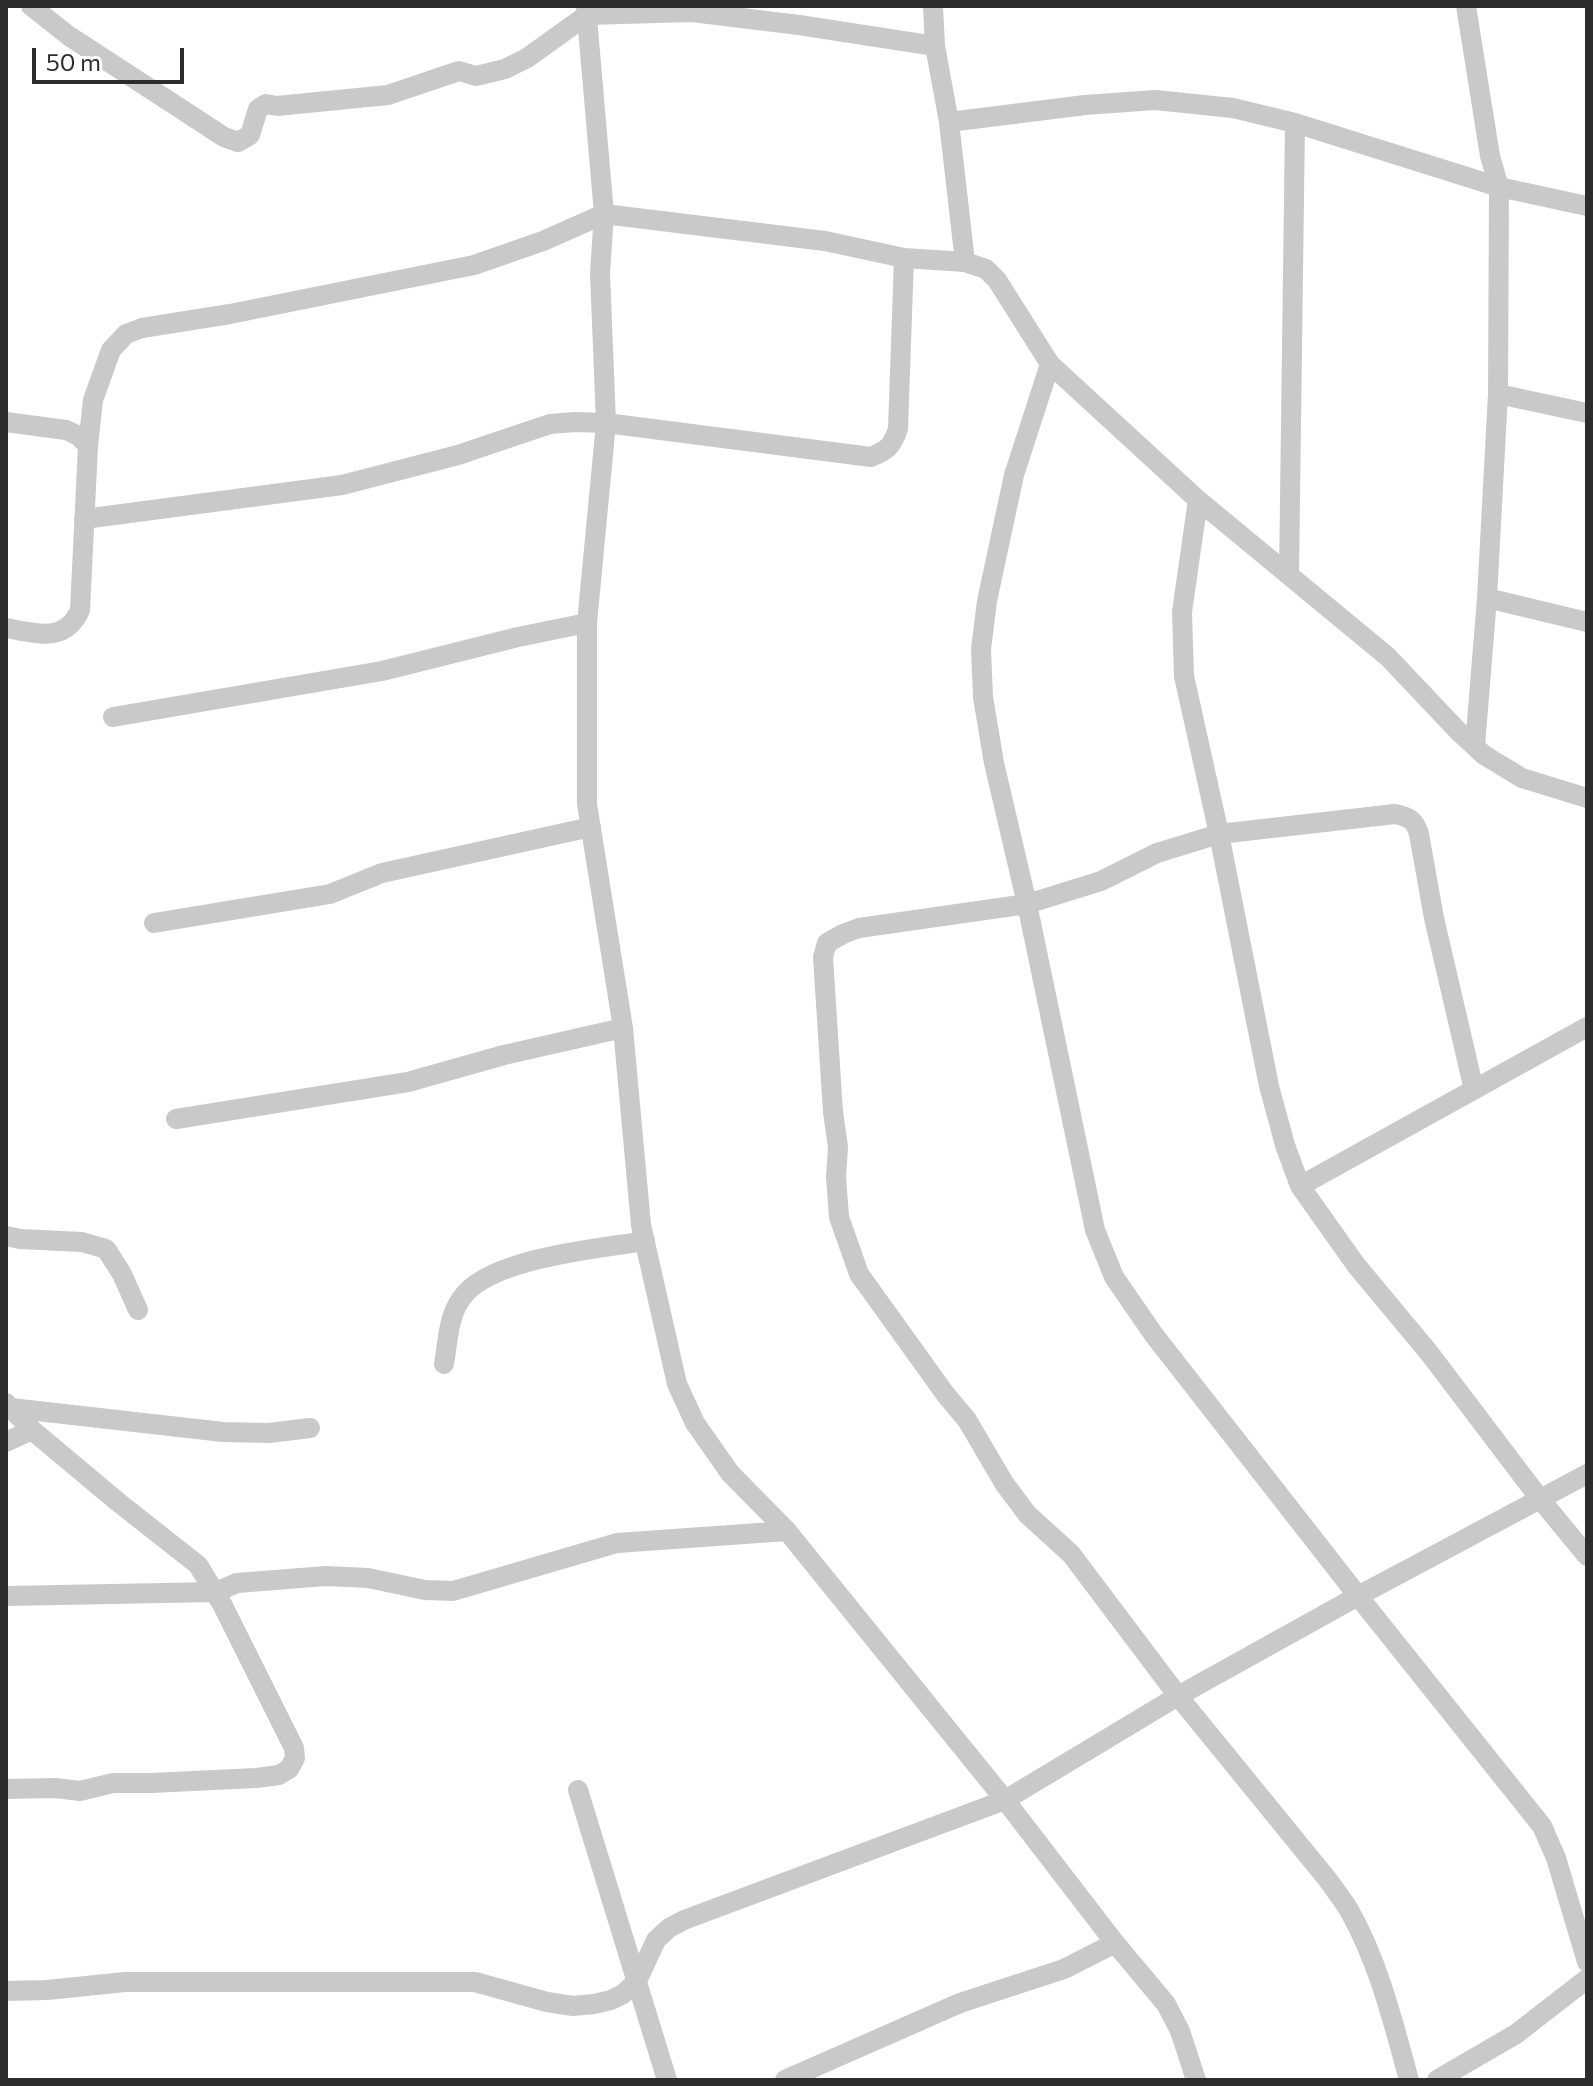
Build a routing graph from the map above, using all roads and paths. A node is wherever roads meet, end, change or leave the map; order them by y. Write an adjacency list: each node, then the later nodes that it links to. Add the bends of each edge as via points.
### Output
1 (31, 6): 4 (street, via 69,36 238,142 250,135 258,109 266,104 388,95 459,71 476,76 505,69)
2 (933, 6): 5 (street)
3 (1466, 6): 8 (street)
4 (587, 10): 5 (street, via 692,12); 10 (street)
5 (935, 46): 6 (street)
6 (949, 122): 7 (street, via 1155,100 1233,108); 12 (street)
7 (1295, 123): 8 (street); 21 (street)
8 (1499, 187): 9 (street); 14 (street)
9 (1587, 206)
10 (604, 214): 11 (street, via 825,241); 17 (street, via 600,273); 18 (street, via 474,265 126,334 111,350 93,400)
11 (904, 258): 12 (street); 17 (street, via 898,429 887,450 871,457)
12 (965, 262): 13 (street, via 986,269 997,280)
13 (1050, 364): 19 (street); 31 (street, via 1014,475 981,649 994,763)
14 (1498, 394): 15 (street); 22 (street)
15 (1587, 413)
16 (6, 422): 18 (street, via 66,430)
17 (606, 423): 20 (street, via 550,424 342,485); 24 (street)
18 (88, 446): 20 (street)
19 (1198, 500): 21 (street); 30 (street, via 1182,612 1184,676)
20 (84, 519): 25 (street, via 76,619 49,635)
21 (1289, 575): 27 (street, via 1388,657)
22 (1487, 598): 23 (street); 27 (street)
23 (1587, 622)
24 (587, 623): 26 (street, via 382,671); 29 (street)
25 (6, 628)
26 (113, 717)
27 (1475, 746): 28 (street, via 1522,778)
28 (1587, 798)
29 (591, 827): 32 (street, via 382,873 330,894); 34 (street)
30 (1219, 834): 31 (street); 35 (street, via 1395,814 1416,824); 37 (street, via 1269,1086)
31 (1027, 904): 52 (street, via 1095,1230 1114,1277); 53 (street, via 859,928 827,943 823,957 839,1217 859,1274 967,1420 1004,1483 1027,1514 1071,1554)
32 (154, 923)
33 (1587, 1027): 35 (street)
34 (623, 1028): 36 (street, via 408,1082); 39 (street)
35 (1474, 1090): 37 (street)
36 (176, 1119)
37 (1300, 1186): 47 (street)
38 (6, 1236): 40 (street, via 106,1249)
39 (645, 1241): 41 (street, via 522,1262 482,1279 462,1297 452,1316); 48 (street, via 677,1384 695,1423 730,1473)
40 (138, 1310)
41 (444, 1364)
42 (9, 1406): 43 (street, via 223,1432); 44 (street)
43 (310, 1428)
44 (32, 1430): 45 (street); 50 (street, via 198,1565)
45 (6, 1442)
46 (1587, 1474): 47 (street)
47 (1540, 1499): 49 (street); 52 (street)
48 (787, 1531): 50 (street, via 617,1543 453,1591 326,1576 237,1583); 56 (street)
49 (1587, 1556)
50 (216, 1592): 51 (street); 54 (street, via 294,1748 289,1769 256,1778 113,1783 80,1791)
51 (6, 1596)
52 (1358, 1596): 53 (street); 58 (street, via 1542,1826)
53 (1178, 1696): 56 (street); 65 (street, via 1348,1908 1390,2009)
54 (6, 1789)
55 (578, 1790): 60 (street)
56 (1005, 1800): 57 (street); 60 (street, via 677,1924 656,1940)
57 (1115, 1943): 63 (street, via 1064,1969 960,2003); 64 (street, via 1166,2004)
58 (1587, 1962)
59 (1587, 1979): 66 (street, via 1516,2034)
60 (637, 1981): 61 (street, via 611,2000 573,2006 475,1982 125,1982); 62 (street)
61 (6, 1991)
62 (667, 2080)
63 (785, 2080)
64 (1196, 2080)
65 (1409, 2080)
66 (1437, 2080)

